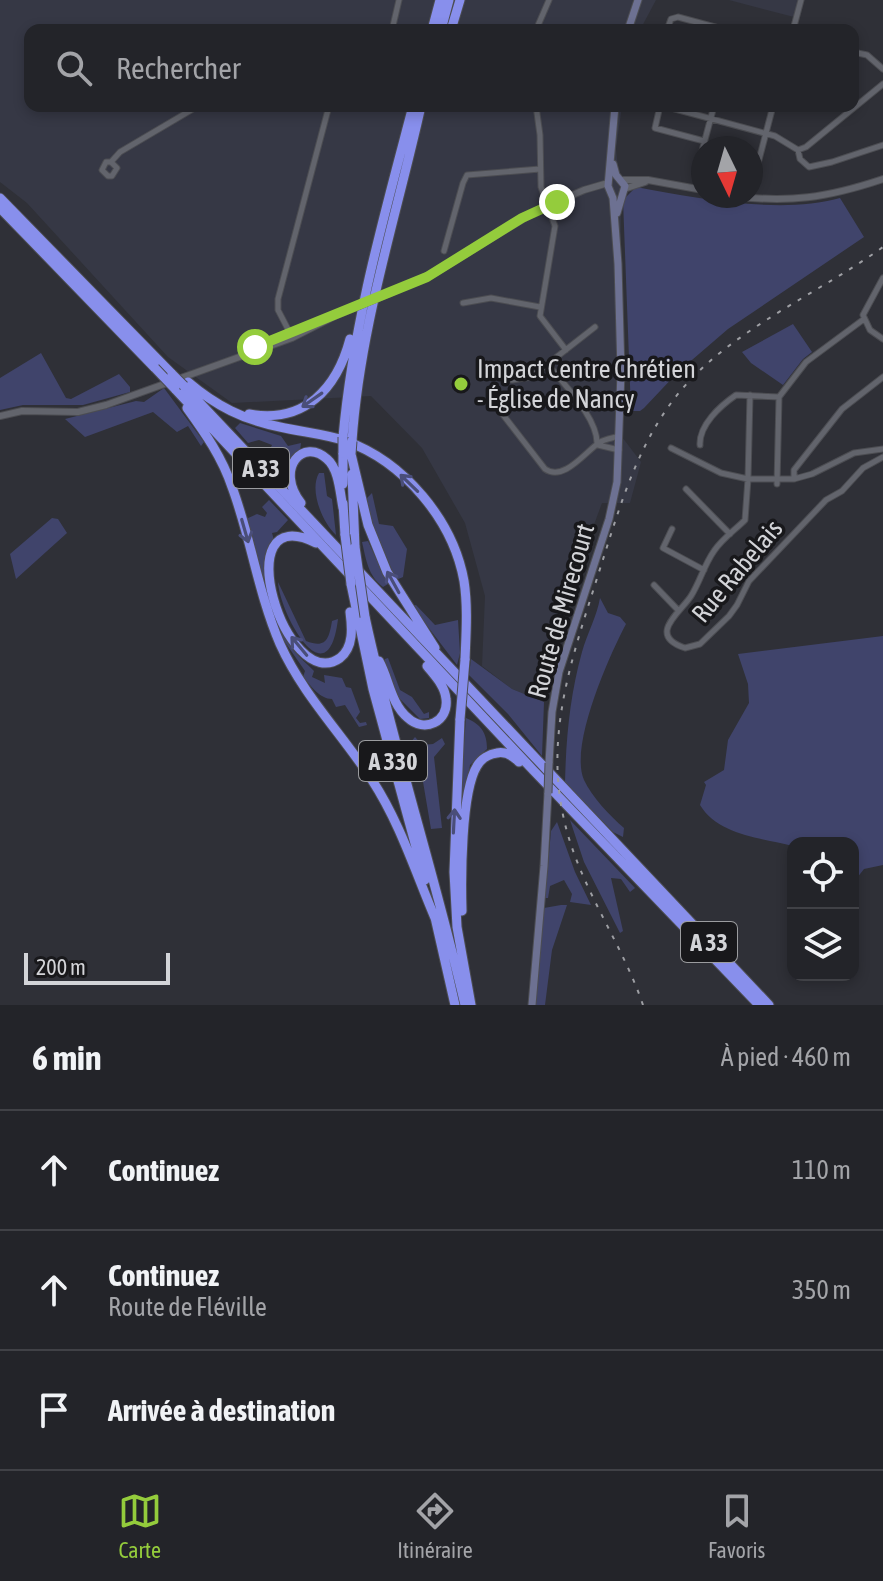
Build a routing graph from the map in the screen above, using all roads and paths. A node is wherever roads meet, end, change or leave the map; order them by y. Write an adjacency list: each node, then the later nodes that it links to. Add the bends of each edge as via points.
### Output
1 (399, 0): 9 (street)
2 (433, 0): 10 (highway)
3 (440, 0): 11 (highway)
4 (449, 0): 12 (highway)
5 (460, 0): 13 (highway)
6 (549, 0): 14 (street)
7 (638, 0): 15 (main road)
8 (801, 0): 18 (street)
9 (393, 24)
10 (430, 24)
11 (431, 24)
12 (443, 24)
13 (453, 24)
14 (539, 24)
15 (630, 24)
16 (669, 24): 17 (street, via 678,17)
17 (704, 24)
18 (795, 24)
19 (859, 53): 20 (street)
20 (883, 69)
21 (883, 84): 22 (street)
22 (859, 104)
23 (188, 112): 41 (street)
24 (327, 112): 57 (street, via 278,299)
25 (411, 112): 54 (highway, A 330)
26 (421, 112): 70 (highway, A 330, via 366,330)
27 (537, 112): 42 (street)
28 (615, 112): 44 (main road, Route de Mirecourt)
29 (660, 112): 37 (street, via 655,128)
30 (686, 112): 34 (street)
31 (712, 112): 34 (street)
32 (771, 112): 35 (street)
33 (849, 112): 40 (street)
34 (711, 118): 35 (street); 36 (street)
35 (766, 133): 38 (street); 40 (street)
36 (706, 136)
37 (691, 138)
38 (763, 144)
39 (883, 145): 40 (street, via 809,167)
40 (798, 150)
41 (111, 162)
42 (540, 169): 48 (street); 50 (street, via 467,175)
43 (883, 179): 47 (street, via 811,199)
44 (616, 186): 45 (street, via 657,182); 48 (street); 69 (main road, Route de Mirecourt)
45 (691, 188)
46 (0, 198): 63 (highway, A 33, bridge, via 174,373)
47 (763, 199)
48 (547, 206): 53 (street, via 556,231); 57 (street, bridge, via 436,272)
49 (0, 208): 63 (highway, A 33, bridge, via 155,368)
50 (444, 251)
51 (883, 278): 55 (street)
52 (463, 303): 53 (street, via 491,298)
53 (540, 307): 59 (street, via 540,316)
54 (361, 310): 67 (highway, one-way to 67, via 341,368 316,399 278,415); 70 (highway, A 330, via 352,359)
55 (864, 319): 58 (street); 65 (street, via 806,362)
56 (595, 327): 59 (street)
57 (291, 336): 68 (street, via 85,411)
58 (883, 339)
59 (566, 350): 60 (street)
60 (548, 364): 62 (street, via 531,377); 71 (street, via 594,428)
61 (883, 377): 79 (street, via 842,409 794,470)
62 (512, 380)
63 (180, 387): 67 (highway); 85 (highway, A 33); 86 (highway, A 33); 95 (highway, one-way to 95, via 232,486 280,644 311,698 389,807)
64 (750, 395): 65 (street); 72 (street, via 736,395 710,418); 78 (street)
65 (779, 397): 80 (street)
66 (497, 407): 71 (street, via 551,474)
67 (224, 409): 96 (highway, one-way to 67, bridge, via 453,838 466,615 454,546 439,517 405,478 375,456 347,442)
68 (0, 416)
69 (619, 436): 71 (street); 75 (main road, Route de Mirecourt)
70 (348, 439): 76 (highway, A 330, bridge)
71 (597, 445): 75 (street)
72 (700, 445)
73 (671, 448): 78 (street, via 721,473)
74 (883, 449): 79 (street, Rue Rabelais, via 854,453)
75 (619, 450): 99 (main road, Route de Mirecourt, bridge, via 609,519 556,684)
76 (347, 453): 82 (highway, A 330); 92 (highway, A 330, bridge, via 355,547); 93 (highway, one-way to 76, via 387,572)
77 (883, 457): 90 (street, Rue Rabelais, via 826,500 749,581 734,610 697,646 681,646 670,636 669,623)
78 (748, 479): 80 (street, Rue Rabelais); 84 (street, Rue Rabelais, via 746,516)
79 (794, 479): 80 (street, Rue Rabelais)
80 (777, 482)
81 (686, 489): 84 (street)
82 (343, 508): 86 (highway, via 327,458 307,453 292,463 293,492); 89 (highway, A 330, bridge)
83 (672, 529): 87 (street, via 663,548)
84 (730, 534): 87 (street, Rue Rabelais)
85 (323, 547): 89 (highway, one-way to 85, via 346,652 331,661 310,658 281,618 267,563 273,547 284,539 305,538); 91 (highway, A 33)
86 (338, 550): 93 (highway, A 33)
87 (704, 570): 90 (street, Rue Rabelais)
88 (654, 585): 90 (street)
89 (351, 601): 95 (highway, A 330)
90 (678, 610)
91 (399, 628): 92 (highway, via 443,687 447,703 439,720 425,726 408,719); 94 (highway, A 33)
92 (373, 652): 98 (highway, A 330)
93 (451, 671): 101 (highway, A 33)
94 (543, 780): 96 (highway, via 503,752 476,767 462,859); 100 (highway, A 33)
95 (435, 918): 97 (highway, A 330)
96 (463, 954): 98 (highway)
97 (455, 1005)
98 (468, 1005)
99 (532, 1005)
100 (759, 1005)
101 (769, 1005)

